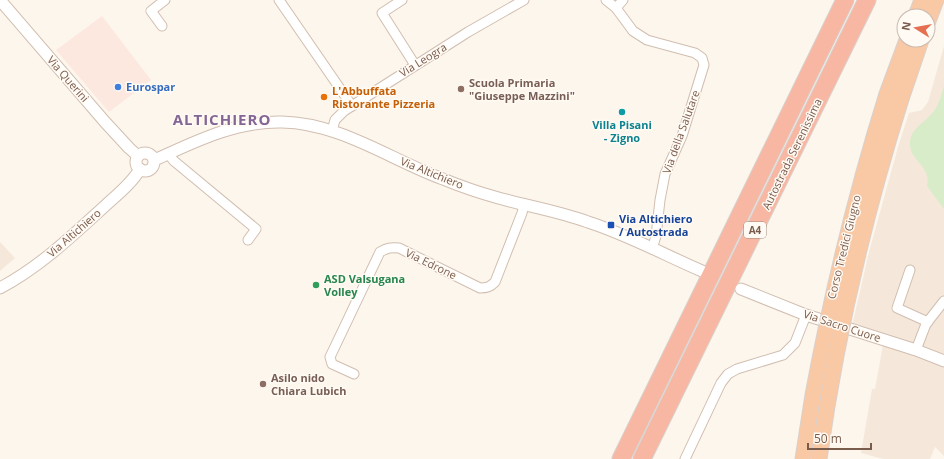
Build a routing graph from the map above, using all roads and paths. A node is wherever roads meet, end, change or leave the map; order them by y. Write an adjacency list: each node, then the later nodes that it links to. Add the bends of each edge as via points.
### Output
1 (0, 0): 19 (street, Via Querini, via 105,122)
2 (165, 0): 11 (street, via 151,11)
3 (279, 0): 16 (street)
4 (402, 0): 14 (street, via 382,13)
5 (524, 0): 14 (street, Via Leogra)
6 (606, 0): 10 (street, Via della Salutare)
7 (623, 0): 10 (street)
8 (845, 0): 35 (highway, Autostrada Serenissima / A4)
9 (867, 0): 38 (highway, Autostrada Serenissima / A4)
10 (616, 8): 24 (street, Via della Salutare, via 633,31 647,40 695,53 702,58 704,65 682,136 665,174)
11 (162, 26)
12 (905, 48): 15 (highway, Corso Tredici Giugno)
13 (917, 48): 15 (highway, Corso Tredici Giugno)
14 (415, 65): 16 (street, Via Leogra)
15 (894, 96): 40 (highway, Corso Tredici Giugno, bridge, via 858,191 835,283); 41 (highway, Corso Tredici Giugno, bridge, via 834,361)
16 (352, 106): 17 (street, Via Leogra, via 338,116)
17 (332, 131): 18 (street, Via Altichiero, via 297,123 262,122 228,129); 22 (street, Via Altichiero, via 442,179)
18 (168, 154): 20 (street, Via Altichiero); 23 (street, via 256,229)
19 (138, 156): 20 (street, via 147,153); 21 (street, via 136,161)
20 (154, 159): 21 (street, Via Altichiero, via 151,169)
21 (140, 169): 27 (street, Via Altichiero, via 131,182 69,240 20,278)
22 (524, 205): 24 (street, Via Altichiero, via 588,222); 34 (street, Via Edrone, via 495,282 486,288 480,288 399,248 392,247 380,252 330,357 332,364)
23 (248, 240)
24 (652, 249): 25 (street, Via Altichiero)
25 (698, 269)
26 (910, 270): 31 (street, via 897,308)
27 (0, 288)
28 (740, 290): 30 (street, Via Sacro Cuore)
29 (944, 301): 31 (street)
30 (806, 315): 32 (street, Via Sacro Cuore); 39 (street, via 795,343 783,355 737,369 724,378)
31 (928, 322): 32 (street)
32 (916, 350): 33 (street, Via Sacro Cuore)
33 (944, 361)
34 (354, 374)
35 (639, 424): 36 (highway); 37 (highway, Autostrada Serenissima / A4)
36 (613, 459)
37 (621, 459)
38 (642, 459)
39 (685, 459)
40 (803, 459)
41 (819, 459)

